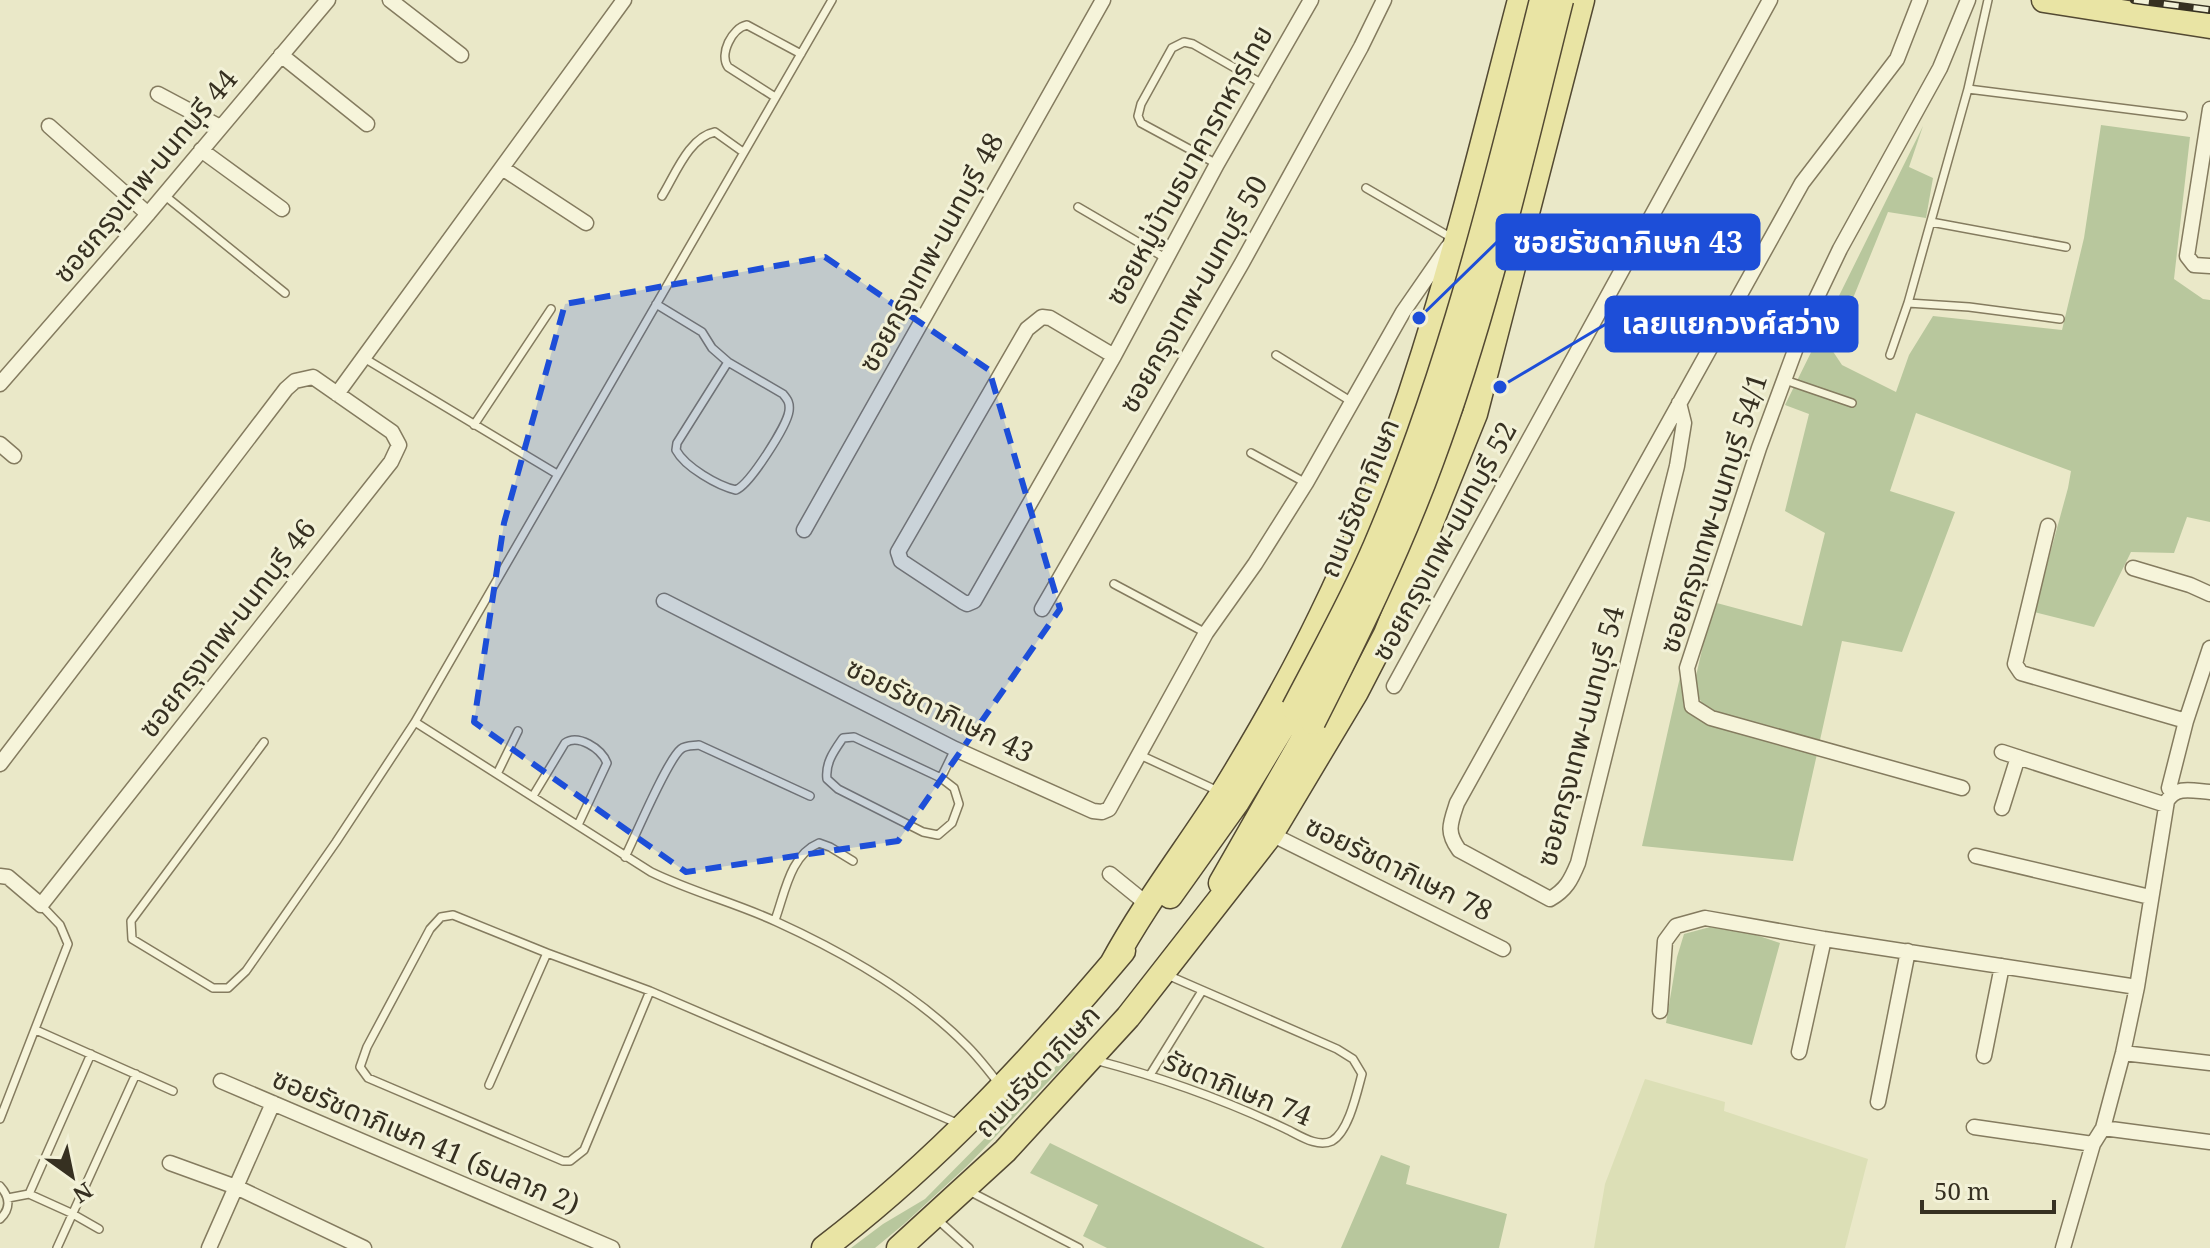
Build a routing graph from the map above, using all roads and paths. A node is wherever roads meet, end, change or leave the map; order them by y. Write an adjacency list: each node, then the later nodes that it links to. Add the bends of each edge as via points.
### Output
1 (328, 0): 19 (street, ซอยกรุงเทพ-นนทบุรี 44)
2 (390, 0): 20 (street)
3 (624, 0): 33 (street)
4 (832, 0): 18 (lane)
5 (1103, 0): 70 (street, ซอยกรุงเทพ-นนทบุรี 48)
6 (1311, 0): 21 (street, ซอยหมู่บ้านธนาคารทหารไทย)
7 (1384, 0): 75 (street, ซอยกรุงเทพ-นนทบุรี 50, via 1242,263)
8 (1520, 0): 42 (main road, ถนนรัชดาภิเษก)
9 (1542, 0): 79 (main road, ถนนรัชดาภิเษก, bridge, via 1486,223 1425,418)
10 (1561, 0): 79 (main road, ถนนรัชดาภิเษก, bridge, via 1494,265 1431,463 1384,577)
11 (1582, 0): 45 (main road, ถนนรัชดาภิเษก)
12 (1770, 0): 78 (street, ซอยกรุงเทพ-นนทบุรี 52)
13 (1920, 0): 61 (street, ซอยกรุงเทพ-นนทบุรี 54, via 1897,59 1802,183)
14 (1968, 0): 57 (street, ซอยกรุงเทพ-นนทบุรี 54/1, via 1940,68 1840,249)
15 (1988, 0): 22 (lane)
16 (2044, 0): 17 (main road)
17 (2210, 26)
18 (801, 54): 24 (lane); 24 (lane, via 747,25 736,30 724,62)
19 (281, 55): 27 (street); 29 (street, ซอยกรุงเทพ-นนทบุรี 44)
20 (461, 55)
21 (1261, 83): 32 (street, ซอยหมู่บ้านธนาคารทหารไทย); 32 (lane, via 1184,42 1172,48 1141,104 1141,123)
22 (1968, 89): 26 (lane); 40 (lane)
23 (158, 94): 29 (street)
24 (775, 97): 31 (lane)
25 (2210, 109): 46 (street, via 2187,256 2194,265)
26 (2183, 116)
27 (367, 124)
28 (49, 126): 39 (street)
29 (220, 127): 30 (street, ซอยกรุงเทพ-นนทบุรี 44)
30 (201, 150): 35 (street, ซอยกรุงเทพ-นนทบุรี 44); 38 (street)
31 (743, 152): 36 (lane, via 715,132 706,133); 49 (lane)
32 (1217, 164): 44 (street, ซอยหมู่บ้านธนาคารทหารไทย)
33 (502, 168): 41 (street); 55 (street)
34 (1366, 188): 42 (lane)
35 (164, 195): 39 (street, ซอยกรุงเทพ-นนทบุรี 44); 47 (lane)
36 (662, 196)
37 (1078, 207): 44 (lane)
38 (282, 209)
39 (148, 214): 58 (street, ซอยกรุงเทพ-นนทบุรี 44)
40 (1931, 222): 43 (lane); 48 (lane)
41 (586, 223)
42 (1456, 240): 45 (main road, via 1474,220 1495,214 1513,227); 60 (street, ซอยรัชดาภิเษก 43, via 1403,312); 93 (main road, ถนนรัชดาภิเษก, via 1406,413 1365,520 1275,706)
43 (2066, 247)
44 (1167, 259): 54 (street, ซอยหมู่บ้านธนาคารทหารไทย)
45 (1515, 259): 99 (main road, ถนนรัชดาภิเษก, via 1475,414 1386,634)
46 (2210, 266)
47 (285, 293)
48 (1908, 303): 51 (lane); 53 (lane)
49 (656, 304): 56 (lane, via 702,332); 67 (lane)
50 (551, 309): 63 (lane)
51 (2060, 319)
52 (1276, 355): 60 (lane)
53 (1890, 355)
54 (1114, 356): 54 (street, ซอยหมู่บ้านธนาคารทหารไทย, via 1050,318 1042,317 1027,329 898,552 901,561 967,604 974,601)
55 (364, 358): 59 (street); 63 (lane)
56 (728, 362): 56 (lane, via 783,394 790,405 789,416 757,468 736,490 691,466 676,450)
57 (1785, 380): 62 (lane); 91 (street, ซอยกรุงเทพ-นนทบุรี 54/1, via 1687,668 1692,706 1711,718)
58 (0, 384)
59 (337, 394): 88 (street, ซอยกรุงเทพ-นนทบุรี 46, via 313,377 286,389); 107 (street, ซอยกรุงเทพ-นนทบุรี 46, via 392,432 399,445 391,462)
60 (1352, 402): 68 (street, ซอยรัชดาภิเษก 43)
61 (1679, 403): 61 (street, ซอยกรุงเทพ-นนทบุรี 54, via 1684,423 1677,466 1578,863 1570,883 1550,899 1459,850 1450,838 1450,823)
62 (1852, 403)
63 (474, 425): 67 (lane)
64 (0, 444): 66 (street)
65 (1251, 453): 68 (lane)
66 (14, 456)
67 (557, 474): 81 (lane)
68 (1306, 483): 76 (street, ซอยรัชดาภิเษก 43)
69 (2048, 526): 80 (street, via 2015,664 2021,673)
70 (804, 530)
71 (2133, 568): 73 (street)
72 (1114, 584): 76 (lane)
73 (2210, 594)
74 (664, 601): 84 (street, ซอยรัชดาภิเษก 43)
75 (1042, 609)
76 (1206, 633): 86 (street, ซอยรัชดาภิเษก 43)
77 (2210, 648): 80 (street)
78 (1394, 686)
79 (1304, 715): 109 (main road, ถนนรัชดาภิเษก); 114 (main road, ถนนรัชดาภิเษก, via 1170,896)
80 (2186, 721): 96 (street)
81 (415, 722): 83 (lane, via 246,971 228,988 213,988 132,939 131,921); 89 (lane)
82 (518, 731): 89 (lane)
83 (264, 742)
84 (955, 749): 86 (street, ซอยรัชดาภิเษก 43, via 1102,812 1109,809); 90 (lane)
85 (2002, 752): 87 (street)
86 (1140, 755): 93 (lane)
87 (2018, 757): 96 (street); 97 (street)
88 (0, 764)
89 (497, 774): 94 (lane)
90 (941, 778): 90 (lane, via 954,788 959,804 952,823 938,835 838,789 827,779 826,768 843,738 854,737)
91 (1962, 788)
92 (2210, 792): 96 (street, via 2181,790)
93 (1222, 793): 106 (main road, ถนนรัชดาภิเษก)
94 (533, 796): 98 (lane); 98 (lane, via 570,739 599,751 607,763)
95 (810, 796): 101 (lane, via 699,745 688,746 670,764)
96 (2169, 799): 105 (street)
97 (2002, 808)
98 (578, 825): 101 (lane)
99 (1271, 834): 109 (main road, ถนนรัชดาภิเษก); 111 (street, ซอยรัชดาภิเษก 78)
100 (1976, 856): 105 (street)
101 (625, 857): 108 (lane, via 686,889)
102 (853, 861): 108 (lane, via 819,843 806,849 795,864)
103 (1110, 874): 106 (street)
104 (0, 876): 107 (street)
105 (2150, 897): 117 (street)
106 (1147, 904): 114 (main road, ถนนรัชดาภิเษก)
107 (41, 905): 121 (lane, via 60,925 68,944)
108 (775, 920): 132 (lane, via 853,960 916,1004 968,1047)
109 (1203, 920): 116 (main road, ถนนรัชดาภิเษก)
110 (1824, 939): 112 (street); 120 (street, via 1705,918 1676,926 1665,941); 122 (street)
111 (1503, 949)
112 (1908, 951): 115 (street); 134 (street)
113 (547, 953): 118 (lane); 118 (lane, via 459,916 441,917 367,1047 362,1072 570,1161 584,1150); 131 (lane)
114 (1112, 964): 132 (main road, ถนนรัชดาภิเษก)
115 (2002, 966): 117 (street); 125 (street)
116 (1163, 973): 119 (lane); 126 (main road, ถนนรัชดาภิเษก)
117 (2137, 987): 123 (street)
118 (650, 991): 137 (lane)
119 (1202, 991): 129 (lane); 129 (lane, รัชดาภิเษก 74, via 1353,1059 1362,1074 1340,1132 1331,1141 1316,1143)
120 (1660, 1011)
121 (36, 1030): 124 (lane); 136 (lane)
122 (1799, 1052)
123 (2123, 1053): 127 (street); 139 (street)
124 (91, 1054): 128 (lane); 146 (lane)
125 (1984, 1056)
126 (1091, 1059): 129 (lane, รัชดาภิเษก 74); 145 (main road, ถนนรัชดาภิเษก)
127 (2210, 1063)
128 (136, 1074): 133 (lane); 148 (lane)
129 (1150, 1075)
130 (221, 1081): 135 (street, ซอยรัชดาภิเษก 41 (ธนลาภ 2))
131 (489, 1085)
132 (1003, 1088): 137 (main road, ถนนรัชดาภิเษก)
133 (173, 1091)
134 (1878, 1102)
135 (273, 1103): 144 (street); 155 (street, ซอยรัชดาภิเษก 41 (ธนลาภ 2))
136 (0, 1119)
137 (965, 1126): 156 (main road, ถนนรัชดาภิเษก)
138 (1974, 1127): 141 (street)
139 (2103, 1128): 140 (street); 141 (street)
140 (2210, 1142)
141 (2093, 1144): 160 (street)
142 (170, 1163): 144 (street)
143 (0, 1186): 147 (lane)
144 (236, 1187): 153 (street); 154 (street)
145 (965, 1189): 149 (main road, ถนนรัชดาภิเษก); 159 (lane)
146 (29, 1194): 147 (lane); 148 (lane)
147 (8, 1198): 150 (lane)
148 (71, 1213): 151 (lane); 152 (lane)
149 (934, 1216): 157 (main road, ถนนรัชดาภิเษก); 158 (lane)
150 (0, 1219)
151 (99, 1229)
152 (57, 1248)
153 (209, 1248)
154 (364, 1248)
155 (612, 1248)
156 (824, 1248)
157 (899, 1248)
158 (969, 1248)
159 (1079, 1248)
160 (2063, 1248)

